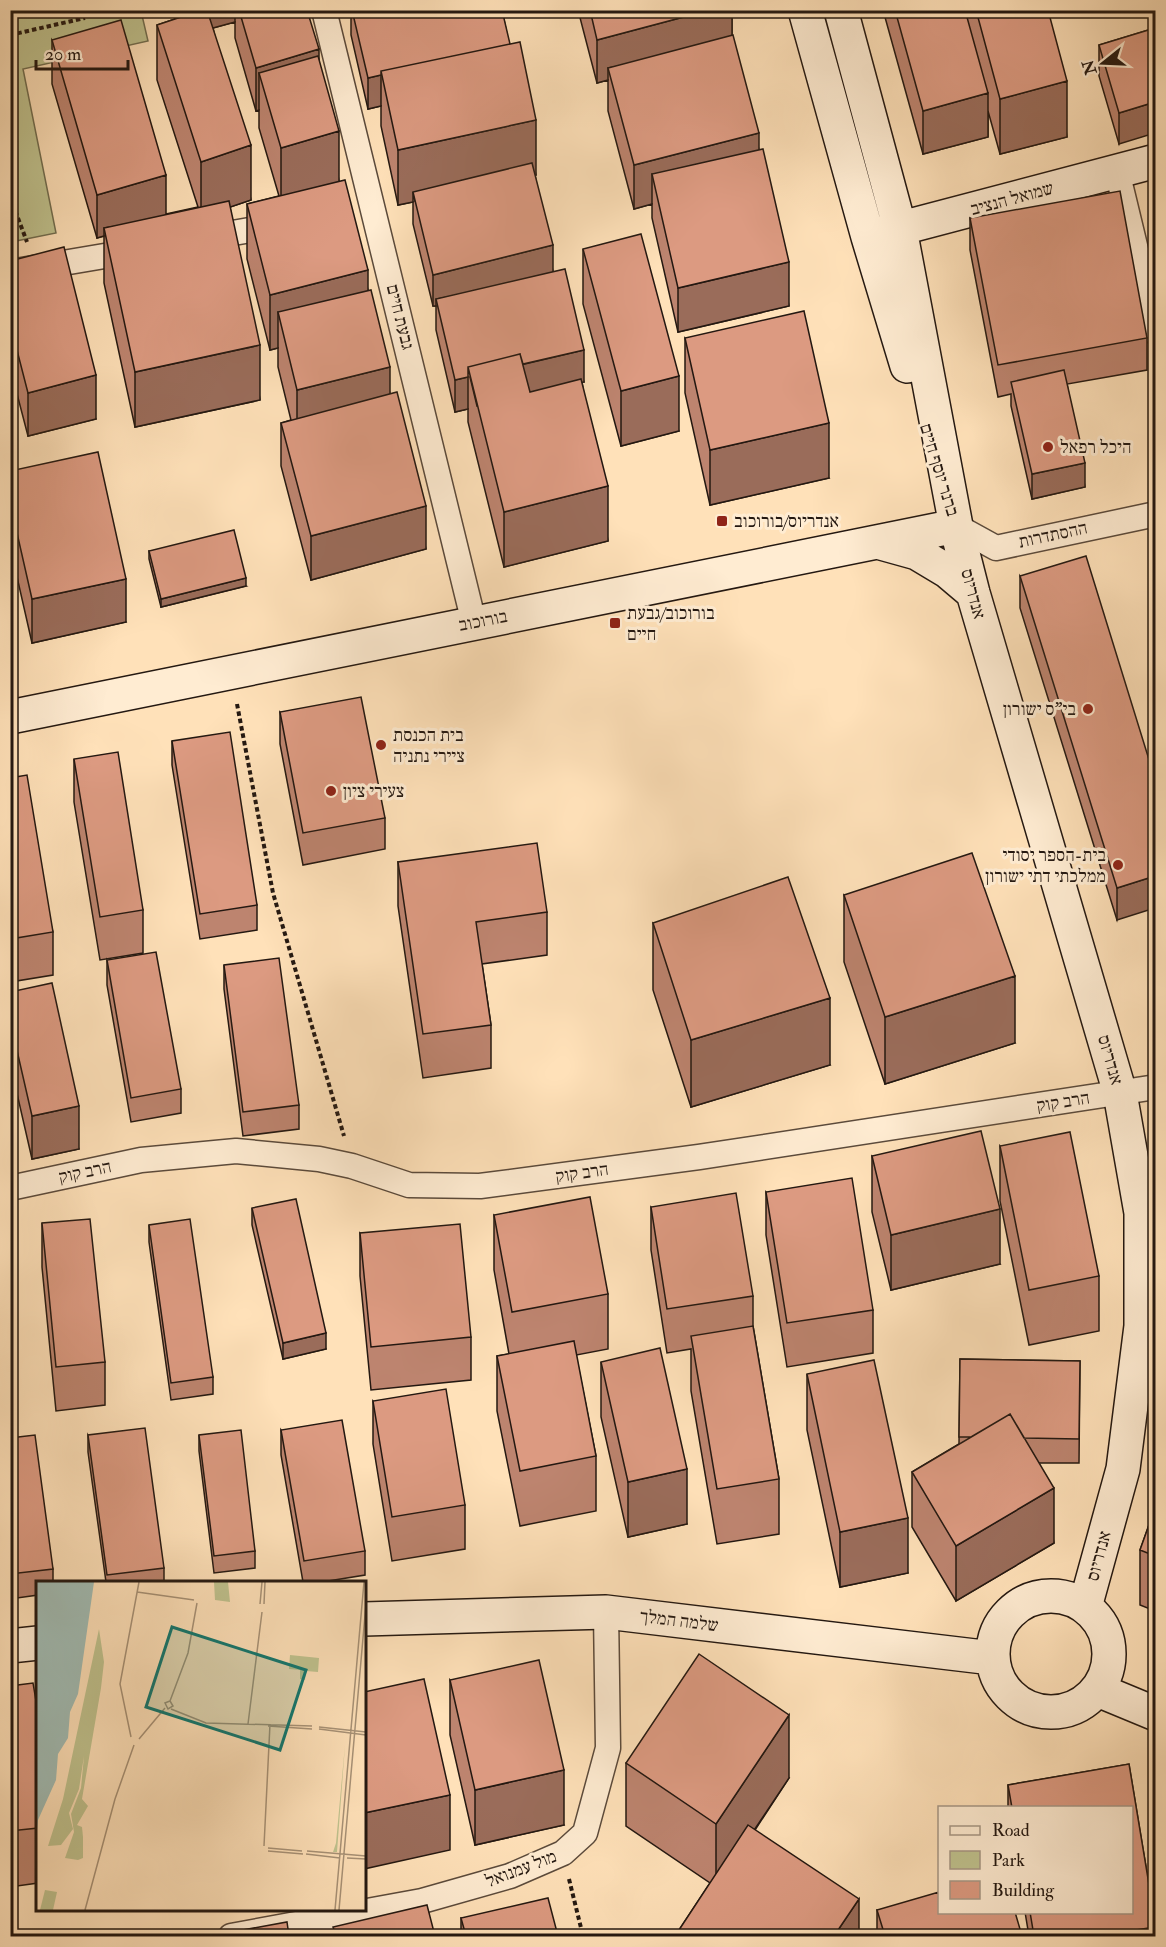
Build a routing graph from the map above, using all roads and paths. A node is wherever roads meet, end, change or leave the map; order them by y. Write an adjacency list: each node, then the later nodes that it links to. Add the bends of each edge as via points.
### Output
1 (324, 10): 23 (street, גבעת חיים, via 362,211)
2 (805, 10): 13 (street, ברנר יוסף חיים)
3 (841, 10): 12 (street, ברנר יוסף חיים)
4 (85, 18): 5 (path)
5 (10, 35)
6 (1155, 161): 7 (street, שמואל הנציב)
7 (1117, 171): 12 (street, שמואל הנציב); 18 (street)
8 (10, 197): 9 (path)
9 (18, 219): 10 (path); 16 (path)
10 (10, 220)
11 (304, 221): 14 (street)
12 (900, 230): 13 (street, שמואל הנציב); 20 (street, ברנר יוסף חיים)
13 (868, 237): 20 (street, ברנר יוסף חיים)
14 (188, 241)
15 (153, 247): 16 (street)
16 (37, 268): 17 (street)
17 (10, 272)
18 (1155, 333)
19 (1147, 515): 20 (street, ההסתדרות, via 996,548)
20 (956, 526): 21 (street, בורוכוב); 22 (street, אנדריוס)
21 (876, 542): 22 (street, via 917,553); 23 (street, בורוכוב)
22 (973, 593): 27 (street, אנדריוס)
23 (474, 623): 24 (street, בורוכוב)
24 (229, 673): 25 (street, בורוכוב); 28 (path, via 273,893)
25 (10, 717)
26 (1155, 1087): 27 (street, הרב קוק)
27 (1120, 1093): 28 (street, הרב קוק, via 480,1186 409,1185); 30 (street, אנדריוס, via 1141,1213)
28 (352, 1166): 29 (street, הרב קוק, via 236,1151 141,1160)
29 (10, 1188)
30 (1148, 1325): 31 (street, אנדריוס, via 1123,1469)
31 (1086, 1607): 36 (street, via 1067,1597 1047,1595 1016,1606 995,1634); 37 (street, via 1107,1637 1107,1671)
32 (606, 1612): 33 (street, שלמה המלך); 36 (street, שלמה המלך); 39 (street, מול עמנואל, via 608,1748 585,1833)
33 (366, 1619)
34 (36, 1643): 35 (street)
35 (10, 1646)
36 (992, 1658): 37 (street, via 997,1678 1008,1695 1038,1712 1060,1712 1080,1706)
37 (1098, 1690): 38 (street)
38 (1155, 1714)
39 (563, 1853): 40 (street, מול עמנואל, via 510,1876 422,1901); 41 (path)
40 (231, 1936)
41 (583, 1936)

